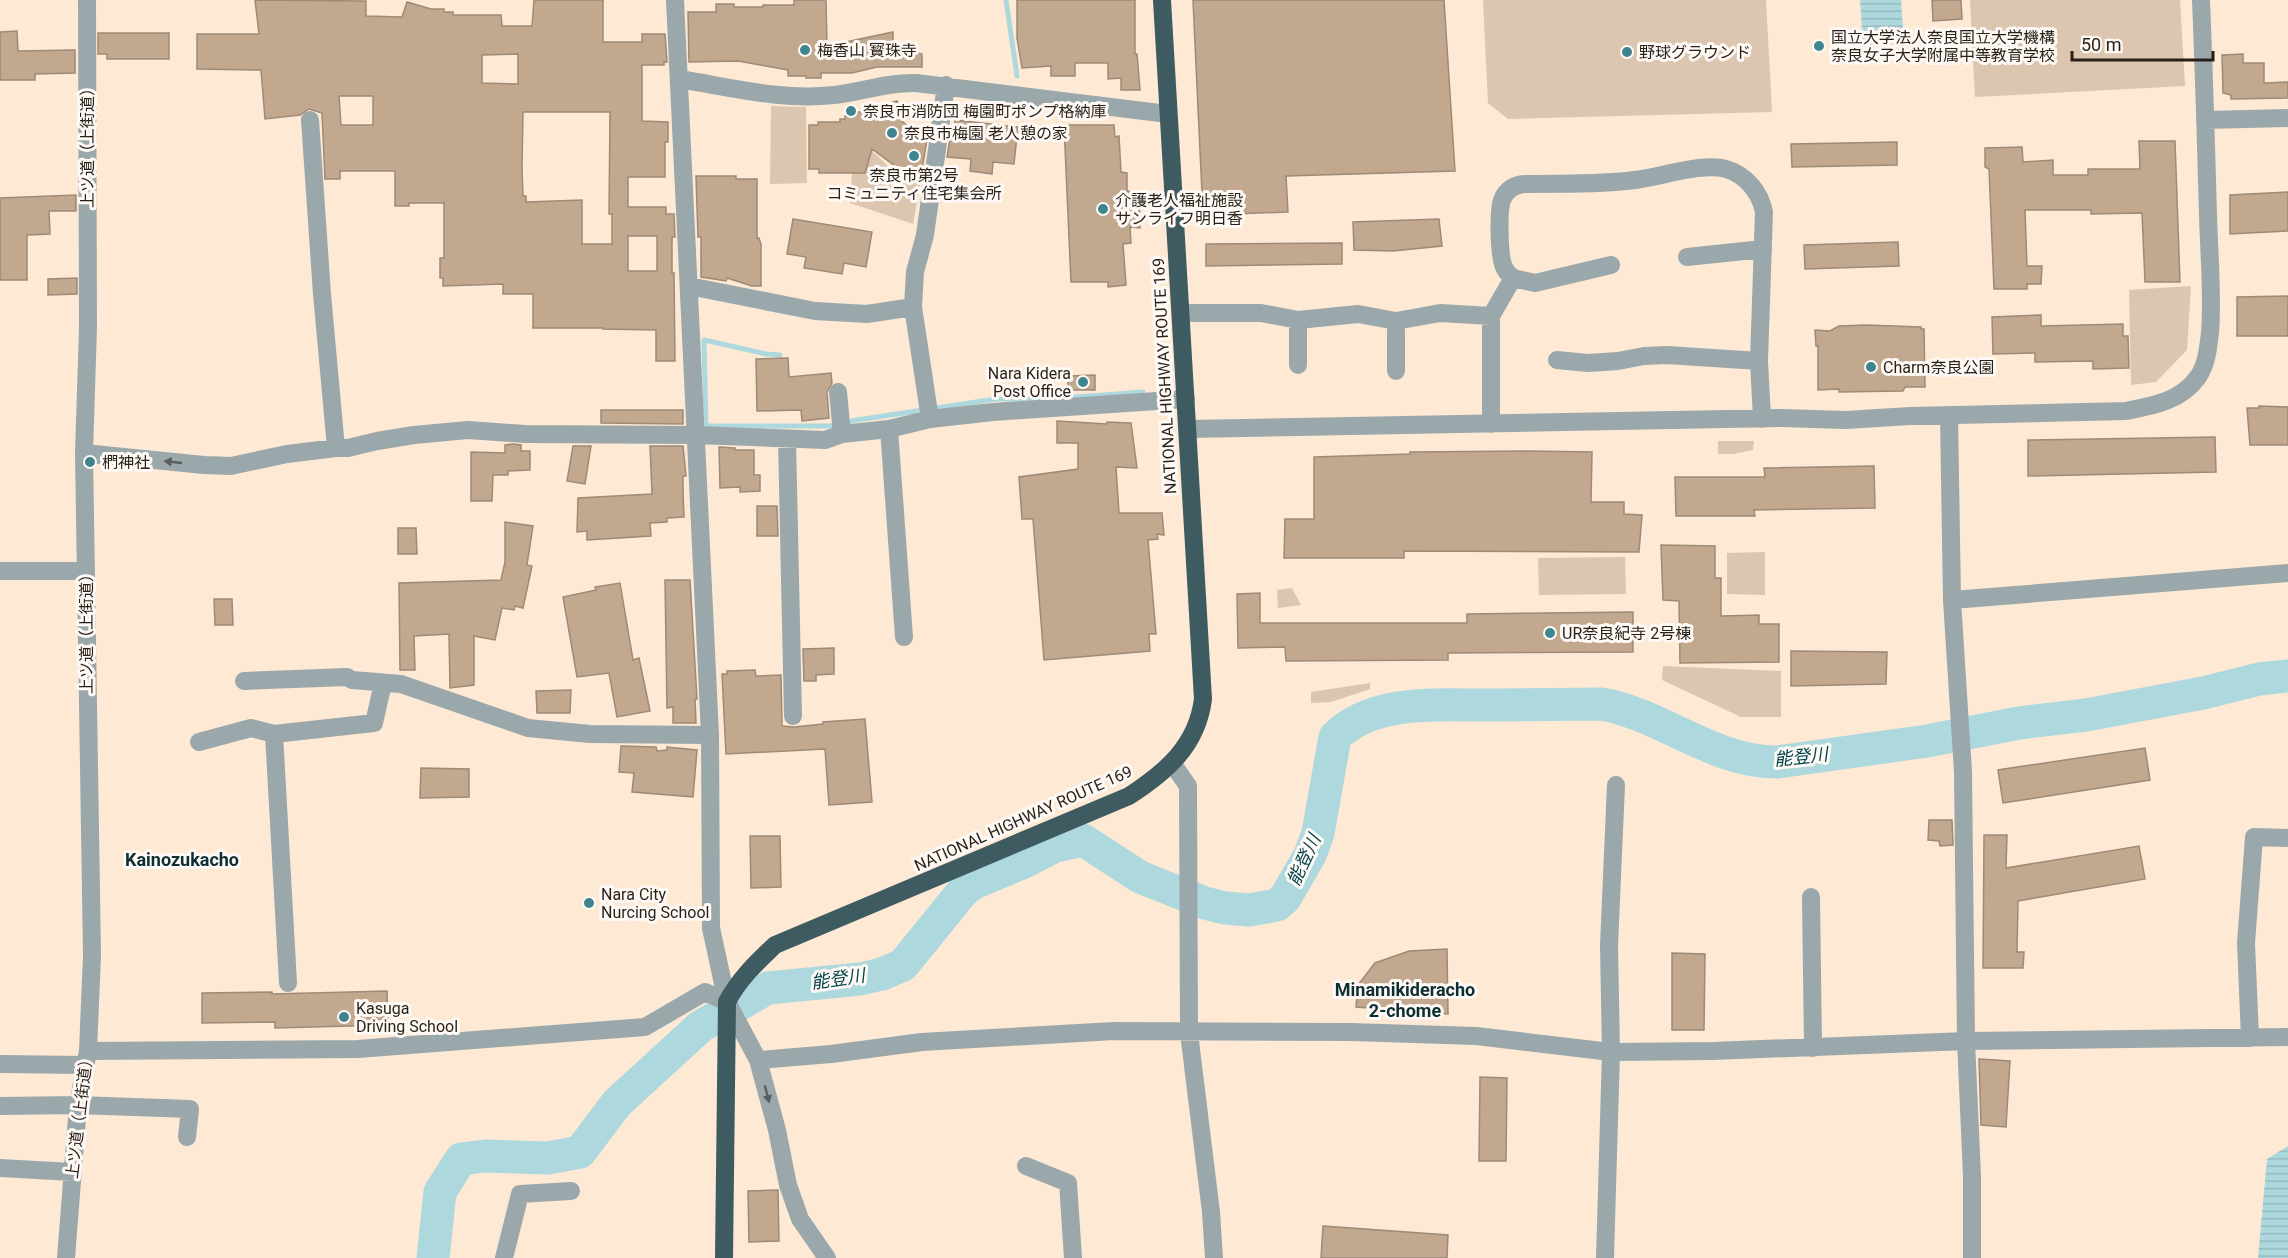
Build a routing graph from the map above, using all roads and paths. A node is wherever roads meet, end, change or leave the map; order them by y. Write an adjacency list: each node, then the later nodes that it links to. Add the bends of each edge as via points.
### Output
1 (87, 0): 37 (street, 上ツ道（上街道）, via 88,327)
2 (675, 0): 5 (street)
3 (1162, 0): 7 (highway, NATIONAL HIGHWAY ROUTE 169)
4 (2201, 0): 10 (street)
5 (679, 79): 6 (street, via 792,97 835,95 897,82); 15 (street)
6 (946, 85): 7 (street); 16 (street, via 925,235 915,272)
7 (1168, 114): 17 (highway, NATIONAL HIGHWAY ROUTE 169)
8 (2288, 118): 10 (street)
9 (310, 120): 36 (street)
10 (2205, 120): 27 (street, via 2210,324 2205,363 2188,388 2156,405 2126,411)
11 (1763, 249): 12 (street); 14 (street, via 1762,200 1748,181 1728,169 1713,166 1632,181 1515,185 1502,200 1500,212 1502,262); 22 (street)
12 (1687, 257)
13 (1611, 265): 14 (street, via 1535,283)
14 (1513, 278): 18 (street)
15 (689, 286): 16 (street, via 815,311 867,314); 34 (street)
16 (913, 307): 29 (street)
17 (1180, 313): 19 (street, via 1261,313); 26 (highway, NATIONAL HIGHWAY ROUTE 169)
18 (1491, 316): 20 (street, via 1440,313); 30 (street)
19 (1298, 320): 20 (street, via 1358,314); 23 (street)
20 (1396, 321): 24 (street)
21 (1557, 360): 22 (street, via 1588,363 1667,355)
22 (1759, 361): 28 (street)
23 (1298, 365)
24 (1396, 371)
25 (838, 392): 33 (street)
26 (1186, 399): 29 (street); 32 (highway, NATIONAL HIGHWAY ROUTE 169)
27 (1949, 415): 28 (street, via 1846,420); 41 (street)
28 (1762, 418): 30 (street)
29 (930, 419): 31 (street)
30 (1491, 424): 32 (street)
31 (889, 429): 33 (street); 42 (street)
32 (1188, 429): 49 (highway, NATIONAL HIGHWAY ROUTE 169, via 1203,699 1194,734)
33 (842, 434): 35 (street, via 825,440)
34 (697, 435): 35 (street); 36 (street, via 468,430); 47 (street)
35 (787, 440): 45 (street)
36 (336, 448): 37 (street, one-way to 37, via 231,466)
37 (84, 453): 38 (street, 上ツ道（上街道）)
38 (86, 570): 39 (street); 61 (street, 上ツ道（上街道）, via 92,944)
39 (0, 571)
40 (2288, 573): 41 (street)
41 (1952, 600): 58 (street, via 1962,744)
42 (904, 637)
43 (244, 681): 44 (street, via 342,677)
44 (383, 683): 46 (street, via 374,723); 47 (street, via 401,684 528,728 590,734)
45 (793, 716)
46 (266, 732): 48 (street, via 251,728); 53 (street)
47 (710, 735): 54 (street, via 711,928)
48 (199, 741)
49 (1172, 763): 54 (highway, NATIONAL HIGHWAY ROUTE 169, via 1129,796 775,945 752,966); 55 (street, via 1188,786)
50 (1616, 785): 60 (street, via 1609,945)
51 (2288, 838): 57 (street, via 2254,837 2246,943)
52 (1811, 897): 59 (street)
53 (288, 983)
54 (728, 1002): 61 (street, via 705,992 645,1027 358,1049); 62 (street); 73 (highway)
55 (1189, 1033): 60 (street, via 1476,1035); 62 (street, via 1114,1031 922,1042); 76 (street)
56 (2288, 1037): 57 (street)
57 (2250, 1038): 58 (street)
58 (1966, 1041): 59 (street); 78 (street)
59 (1813, 1048): 60 (street)
60 (1611, 1052): 77 (street)
61 (86, 1058): 63 (street); 64 (street, 上ツ道（上街道）)
62 (758, 1060): 74 (street, one-way to 74, via 788,1185 800,1219)
63 (0, 1064)
64 (78, 1105): 65 (street); 66 (street, via 190,1109); 69 (street, 上ツ道（上街道）)
65 (0, 1106)
66 (187, 1137)
67 (1026, 1166): 75 (street, via 1068,1183)
68 (0, 1168): 69 (street)
69 (72, 1172): 71 (street, 上ツ道（上街道）)
70 (571, 1191): 72 (street, via 520,1194)
71 (66, 1258)
72 (504, 1258)
73 (724, 1258)
74 (827, 1258)
75 (1073, 1258)
76 (1214, 1258)
77 (1605, 1258)
78 (1972, 1258)

